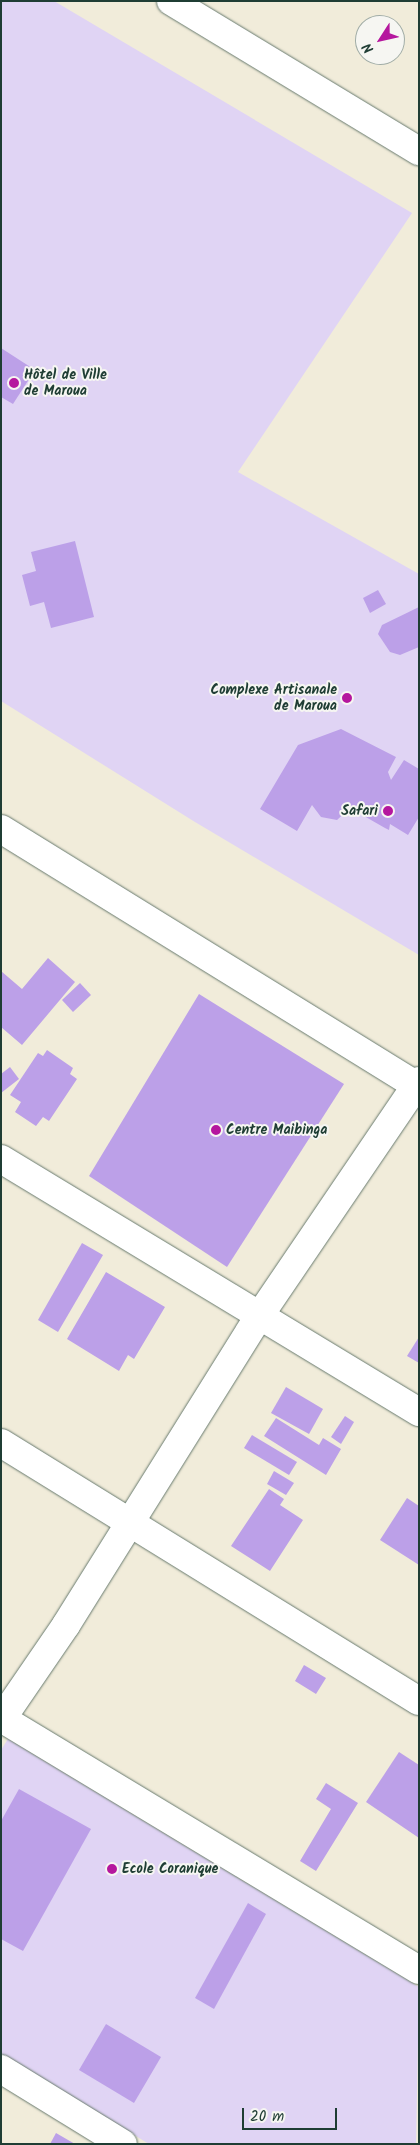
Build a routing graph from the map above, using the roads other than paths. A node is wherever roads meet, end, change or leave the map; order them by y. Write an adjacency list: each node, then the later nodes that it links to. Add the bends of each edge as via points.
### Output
1 (171, 1): 2 (street)
2 (419, 151)
3 (1, 829): 4 (street)
4 (418, 1085): 6 (street)
5 (1, 1159): 6 (street)
6 (260, 1315): 7 (street); 9 (street)
7 (419, 1412)
8 (1, 1443): 9 (street)
9 (129, 1520): 10 (street); 11 (street, via 66,1625)
10 (419, 1701)
11 (2, 1719): 12 (street)
12 (419, 1970)
13 (1, 2069): 14 (street)
14 (123, 2144)

